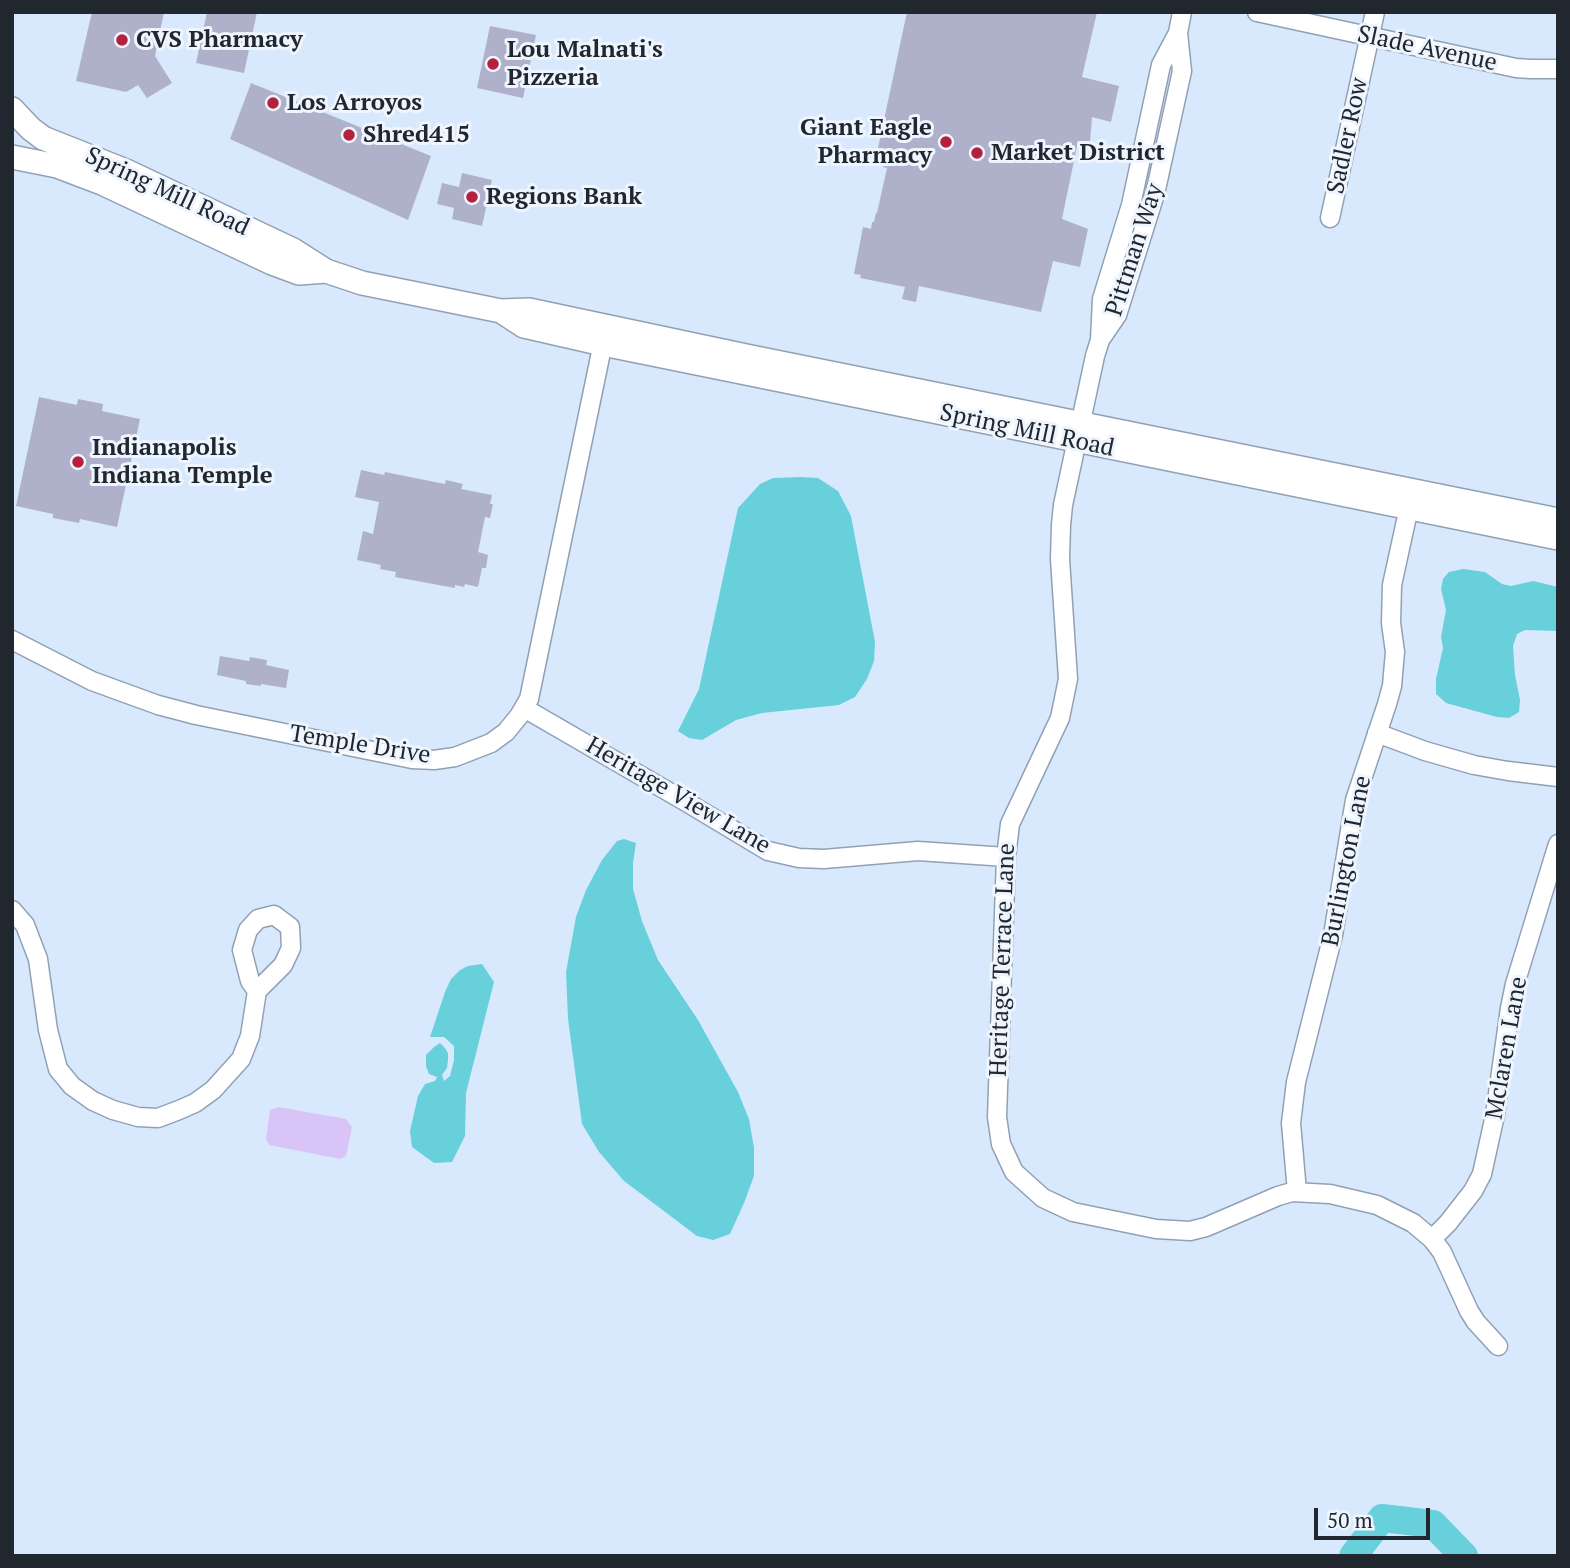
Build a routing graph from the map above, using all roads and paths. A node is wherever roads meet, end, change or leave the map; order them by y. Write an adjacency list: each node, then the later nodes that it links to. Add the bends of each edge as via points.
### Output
1 (1182, 12): 11 (street, Pittman Way, via 1178,33 1182,71 1152,207 1118,316 1100,340)
2 (1257, 12): 4 (street, Slade Avenue)
3 (1375, 12): 4 (street, Sadler Row)
4 (1369, 37): 5 (street, Slade Avenue, via 1516,68); 8 (street, Sadler Row)
5 (1558, 69)
6 (12, 109): 9 (street, Spring Mill Road, via 43,138 139,177 293,250)
7 (12, 156): 9 (street, Spring Mill Road, via 102,183 299,273)
8 (1330, 218)
9 (326, 271): 10 (street, Spring Mill Road, via 501,311 529,310)
10 (605, 335): 11 (street, Spring Mill Road, via 746,356); 16 (street, Temple Drive, via 534,681)
11 (1078, 432): 12 (street, Spring Mill Road); 20 (street, Heritage Terrace Lane, via 1060,541 1069,679 1060,718 1010,824)
12 (1410, 499): 13 (street, Spring Mill Road); 14 (street, Spring Mill Road); 17 (street, Burlington Lane, via 1392,585 1395,652 1391,686)
13 (1558, 520)
14 (1558, 538)
15 (12, 640): 16 (street, Temple Drive, via 92,681 166,708 412,759 455,757 491,743)
16 (524, 708): 20 (street, Heritage View Lane, via 768,851 824,859 918,851)
17 (1377, 733): 18 (street, via 1474,765); 23 (street, Burlington Lane, via 1355,800 1333,935 1296,1082 1292,1123)
18 (1558, 777)
19 (1558, 844): 24 (street, Mclaren Lane, via 1515,984 1482,1174)
20 (1006, 857): 23 (street, Heritage Terrace Lane, via 997,1117 1001,1144 1014,1172 1043,1198 1073,1212 1175,1231 1206,1227)
21 (12, 910): 22 (street, via 25,925 38,959 58,1069 72,1086 113,1110 138,1118 159,1118 213,1090 241,1059)
22 (257, 991)
23 (1297, 1192): 24 (street, via 1377,1205)
24 (1432, 1238): 25 (street, via 1469,1311)
25 (1498, 1346)

